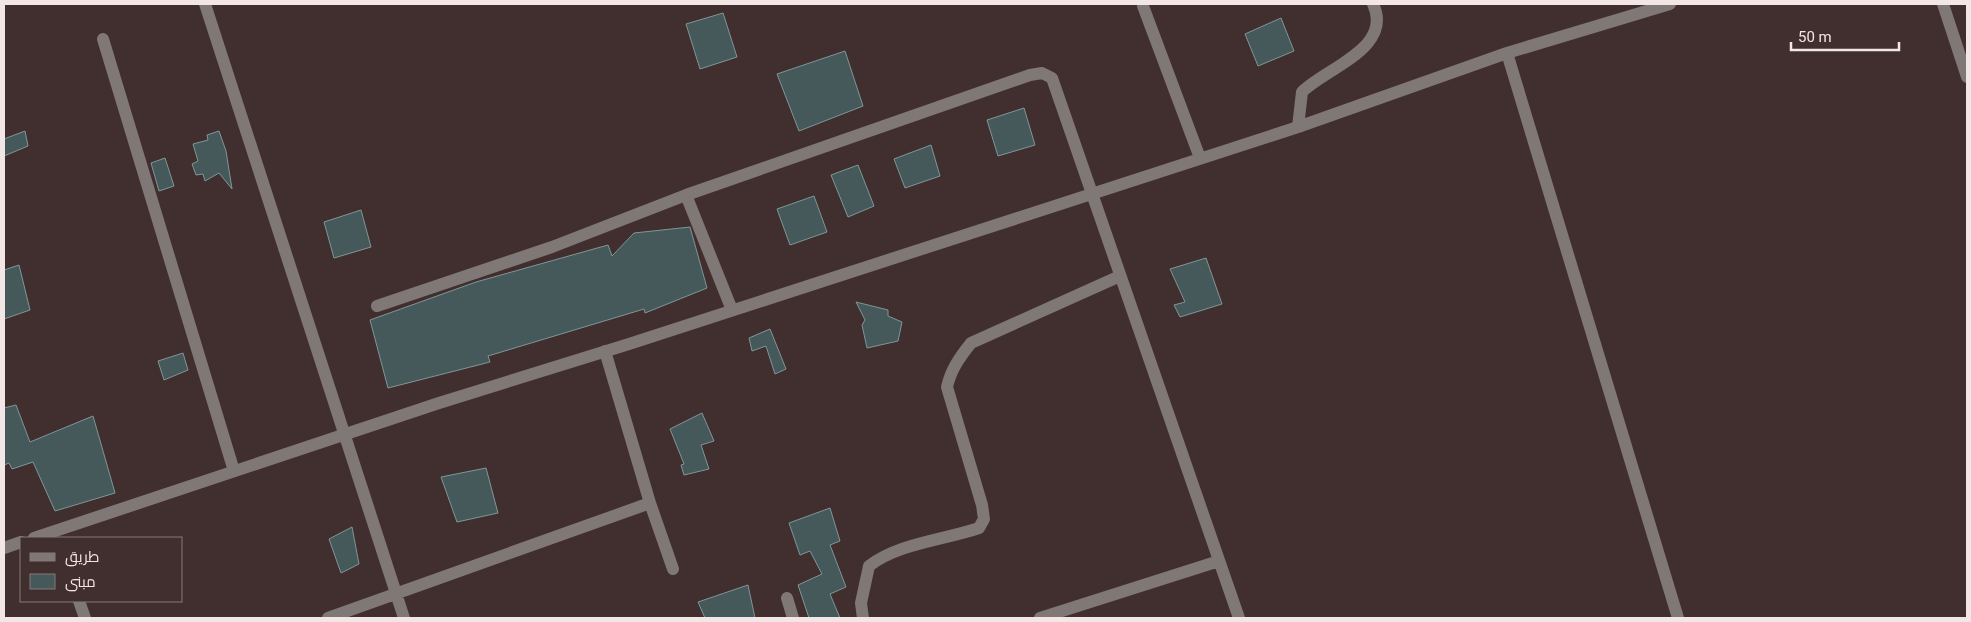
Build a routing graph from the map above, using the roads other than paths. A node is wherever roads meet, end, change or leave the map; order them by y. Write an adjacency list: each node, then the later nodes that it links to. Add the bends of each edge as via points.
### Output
1 (205, 4): 17 (street)
2 (1373, 4): 9 (street, via 1377,12 1374,34 1366,46 1302,92)
3 (1670, 4): 7 (street)
4 (1943, 4): 8 (street)
5 (1143, 6): 10 (street)
6 (103, 38): 18 (street)
7 (1507, 53): 9 (street); 36 (street)
8 (1967, 77)
9 (1298, 127): 10 (street)
10 (1200, 158): 11 (street)
11 (1091, 192): 12 (street, via 1052,78 1042,73); 13 (street); 15 (street)
12 (686, 195): 14 (street, via 534,254); 15 (street)
13 (1120, 276): 24 (street); 33 (street, via 971,343 959,358 947,387 984,519 980,528 897,551 869,566 862,603)
14 (377, 306)
15 (732, 310): 16 (street)
16 (605, 351): 17 (street); 19 (street)
17 (346, 434): 18 (street); 26 (street)
18 (234, 471): 20 (street)
19 (650, 503): 25 (street); 26 (street)
20 (56, 535): 21 (street)
21 (41, 537)
22 (20, 542): 23 (street)
23 (4, 548)
24 (1219, 561): 34 (street); 35 (street)
25 (673, 569)
26 (396, 595): 30 (street); 31 (street)
27 (787, 598): 32 (street)
28 (79, 602): 29 (street)
29 (85, 618)
30 (328, 618)
31 (404, 618)
32 (793, 618)
33 (863, 618)
34 (1040, 618)
35 (1239, 618)
36 (1678, 618)

